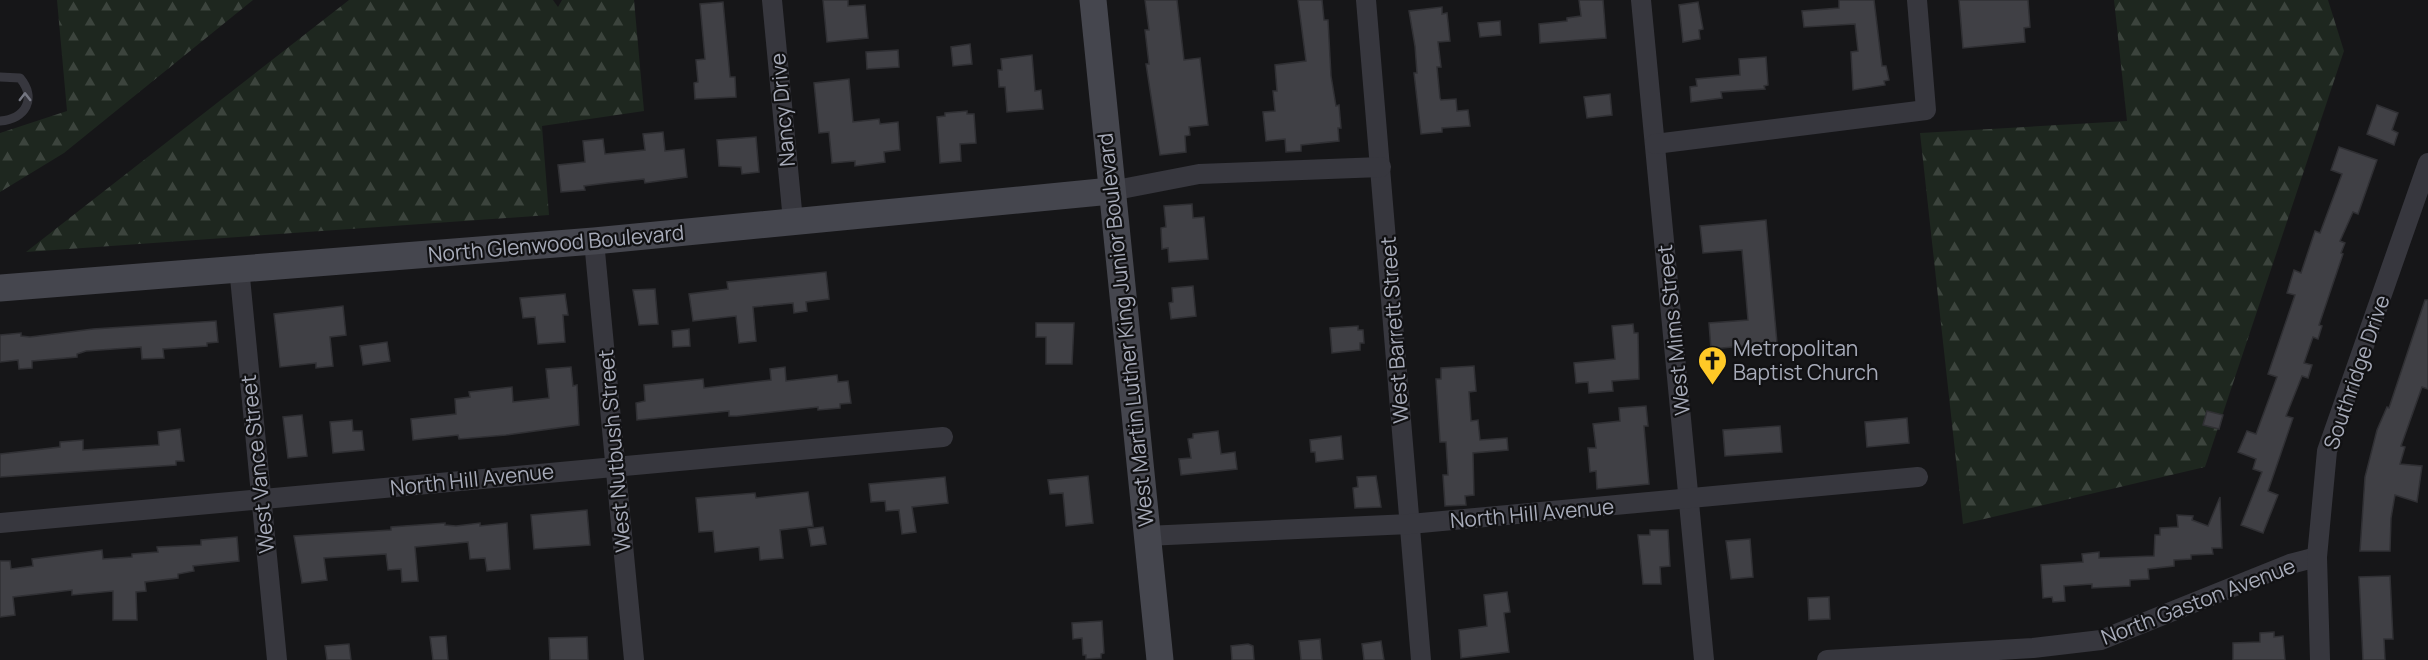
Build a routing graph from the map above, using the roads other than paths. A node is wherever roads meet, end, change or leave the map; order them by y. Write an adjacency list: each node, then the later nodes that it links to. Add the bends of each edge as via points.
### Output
1 (772, 0): 12 (street, Nancy Drive)
2 (1093, 0): 11 (street, West Martin Luther King Junior Boulevard)
3 (1366, 0): 10 (street, West Barrett Street)
4 (1641, 0): 8 (street, West Mims Street)
5 (1917, 0): 8 (street, via 1926,110)
6 (0, 77): 7 (lane, one-way to 6, via 19,117 27,98 20,78)
7 (0, 121)
8 (1655, 144): 19 (street, West Mims Street)
9 (2428, 163): 24 (street, Southridge Drive, via 2327,451)
10 (1382, 167): 11 (street, via 1199,174); 22 (street, West Barrett Street)
11 (1111, 191): 12 (street, North Glenwood Boulevard); 23 (street, West Martin Luther King Junior Boulevard)
12 (793, 221): 13 (street, North Glenwood Boulevard)
13 (594, 241): 14 (street, North Glenwood Boulevard); 17 (street, West Nutbush Street)
14 (239, 267): 15 (street, North Glenwood Boulevard); 20 (street, West Vance Street)
15 (0, 288)
16 (944, 437): 17 (street, North Hill Avenue)
17 (615, 464): 20 (street, North Hill Avenue); 27 (street, West Nutbush Street)
18 (1918, 477): 19 (street, North Hill Avenue)
19 (1690, 499): 22 (street, North Hill Avenue); 30 (street, West Mims Street)
20 (260, 500): 21 (street, North Hill Avenue); 26 (street, West Vance Street)
21 (0, 523)
22 (1410, 524): 23 (street, North Hill Avenue); 29 (street, West Barrett Street)
23 (1146, 536): 28 (street, West Martin Luther King Junior Boulevard)
24 (2317, 557): 25 (street, North Gaston Avenue, via 2290,564 2101,640); 32 (street, Southridge Drive)
25 (1977, 655): 31 (street, North Gaston Avenue)
26 (277, 660)
27 (634, 660)
28 (1160, 660)
29 (1421, 660)
30 (1704, 660)
31 (1827, 660)
32 (2320, 660)

